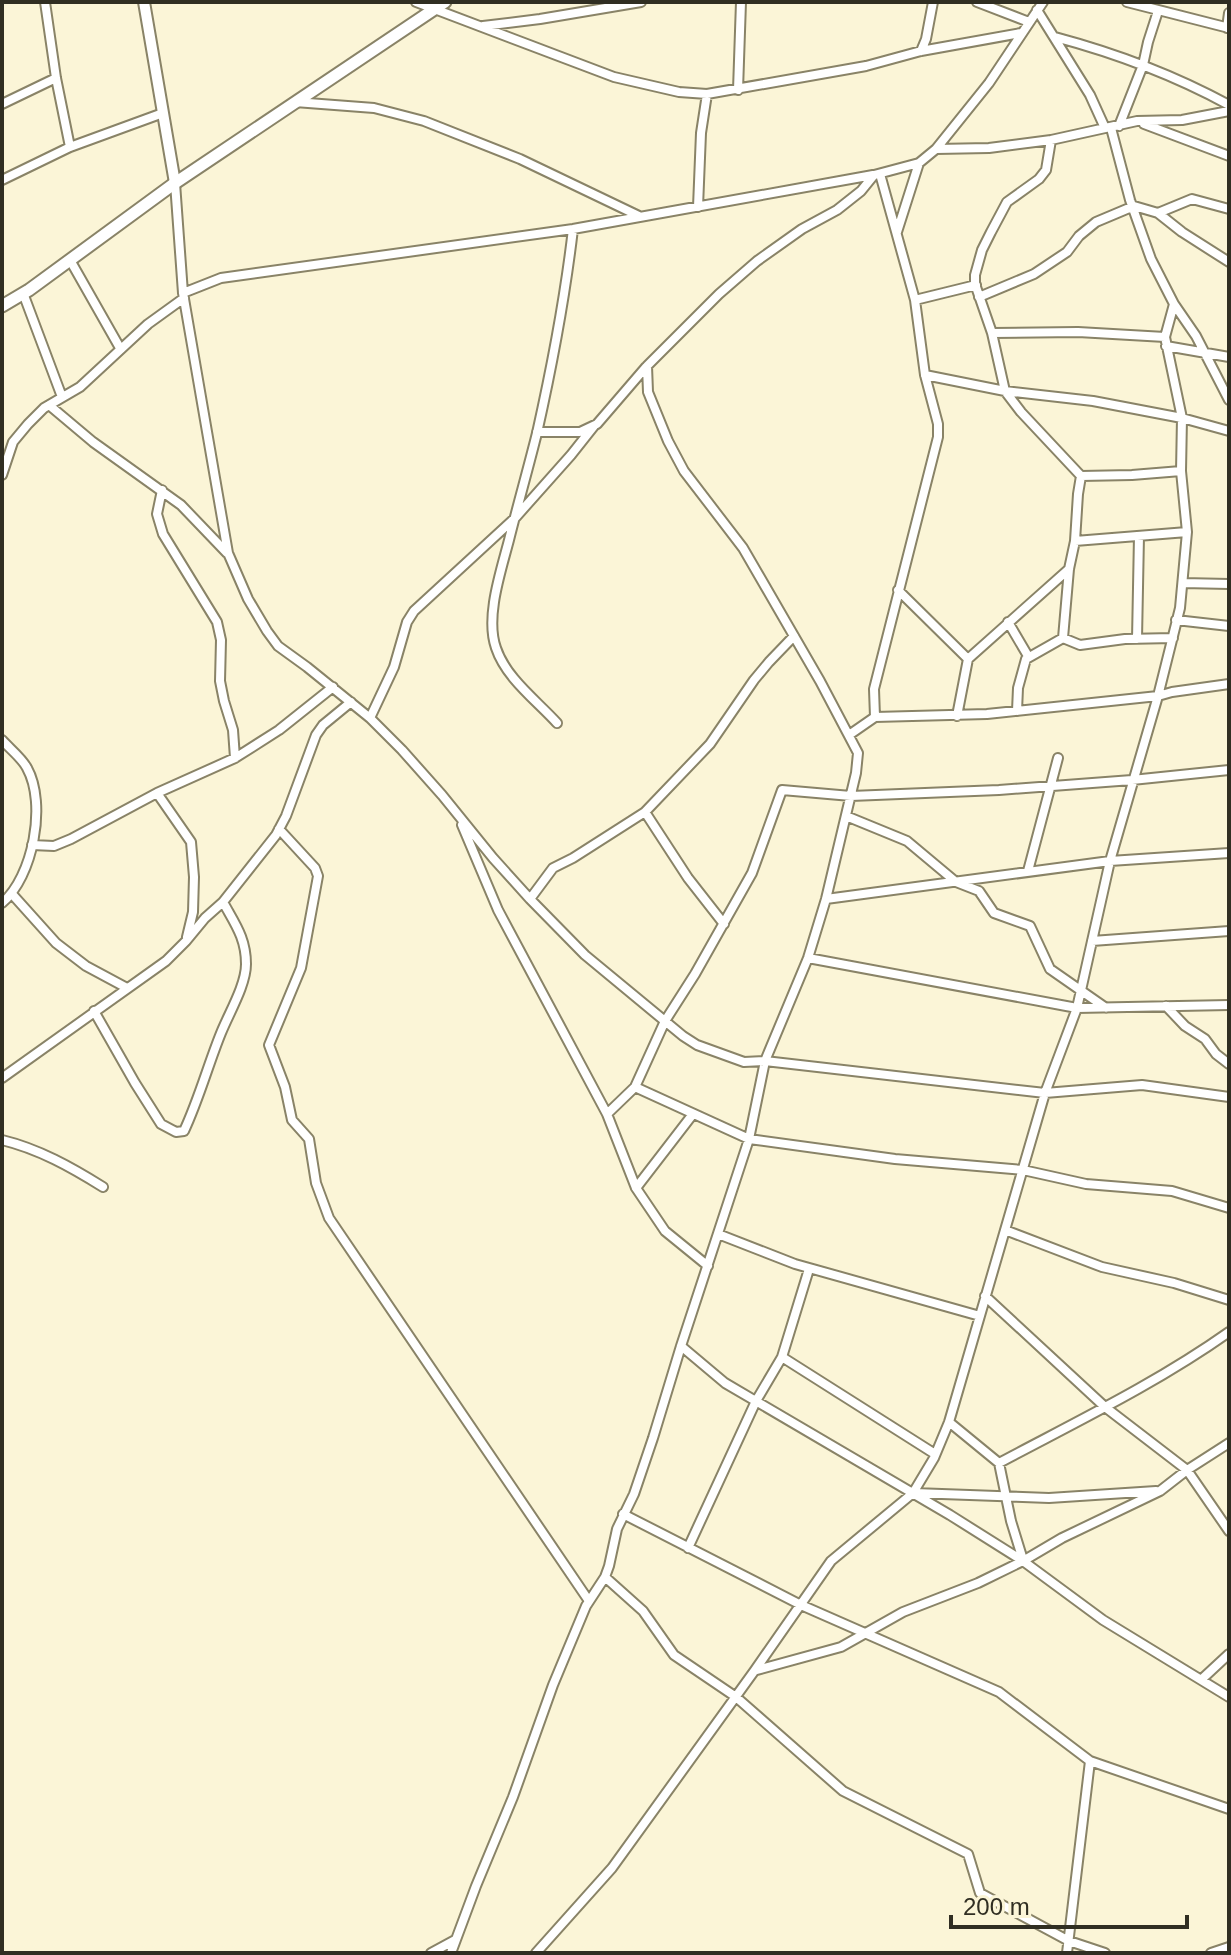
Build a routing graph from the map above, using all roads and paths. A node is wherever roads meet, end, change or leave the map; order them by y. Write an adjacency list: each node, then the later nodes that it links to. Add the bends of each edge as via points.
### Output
1 (45, 2): 22 (street)
2 (144, 2): 29 (street)
3 (416, 2): 11 (street)
4 (445, 2): 11 (main road)
5 (641, 2): 16 (street)
6 (741, 2): 23 (street)
7 (933, 2): 20 (street)
8 (977, 2): 15 (street)
9 (1043, 2): 12 (street)
10 (1127, 2): 13 (street)
11 (435, 10): 16 (street); 25 (main road)
12 (1037, 10): 15 (street); 19 (street)
13 (1158, 11): 17 (street); 21 (street)
14 (1229, 13): 17 (street)
15 (1029, 22): 18 (street)
16 (480, 26): 24 (street, via 614,77)
17 (1228, 28)
18 (1021, 33): 20 (street); 34 (street)
19 (1055, 37): 21 (street); 31 (street)
20 (921, 51): 23 (street)
21 (1143, 65): 27 (street); 31 (street)
22 (56, 78): 26 (street); 33 (street)
23 (738, 90): 24 (street)
24 (707, 94): 41 (street)
25 (294, 102): 39 (main road); 44 (street, via 374,108 424,121 520,159)
26 (2, 104)
27 (1229, 105)
28 (1229, 111): 30 (street)
29 (163, 113): 33 (street); 39 (street)
30 (1137, 121): 31 (street); 35 (street)
31 (1112, 127): 32 (street); 40 (street)
32 (1051, 140): 34 (street); 49 (street, via 1046,170 1007,202 991,232)
33 (70, 147): 38 (street)
34 (936, 149): 36 (street)
35 (1229, 156)
36 (919, 163): 37 (street); 46 (street)
37 (877, 174): 41 (street); 46 (street); 61 (street, via 837,210 757,261)
38 (2, 180)
39 (175, 183): 47 (main road); 51 (street)
40 (1134, 206): 43 (street); 52 (street, via 1096,222 1067,252 1034,274); 54 (street, via 1151,259)
41 (698, 207): 44 (street)
42 (1229, 209): 43 (street, via 1192,199)
43 (1158, 213): 48 (street)
44 (640, 217): 45 (street)
45 (573, 229): 51 (street, via 221,278); 70 (street)
46 (897, 232): 53 (street)
47 (70, 260): 50 (main road); 58 (street)
48 (1229, 262)
49 (976, 285): 52 (street); 53 (street)
50 (23, 293): 55 (main road); 64 (street)
51 (184, 296): 58 (street); 80 (street)
52 (979, 297): 56 (street)
53 (915, 300): 62 (street)
54 (1174, 304): 57 (street); 59 (street)
55 (2, 306)
56 (992, 333): 57 (street, via 1078,332); 63 (street)
57 (1166, 342): 59 (street); 67 (street)
58 (120, 348): 64 (street)
59 (1204, 351): 60 (street); 65 (street)
60 (1229, 357)
61 (647, 366): 68 (street); 88 (street, via 648,392 684,471 743,548)
62 (925, 375): 63 (street); 84 (street, via 938,437)
63 (1005, 391): 67 (street); 74 (street)
64 (62, 397): 66 (street)
65 (1229, 400)
66 (49, 405): 71 (street); 75 (street)
67 (1182, 418): 69 (street); 72 (street)
68 (594, 426): 70 (street, via 580,432); 76 (street)
69 (1229, 431)
70 (537, 432): 76 (street)
71 (5, 454): 73 (street)
72 (1181, 471): 74 (street); 77 (street)
73 (2, 475)
74 (1081, 476): 79 (street)
75 (162, 490): 80 (street); 105 (street, via 157,514 163,534 217,622 220,681)
76 (515, 518): 101 (street, via 414,611); 102 (street, via 495,595 495,647 507,670)
77 (1187, 532): 78 (street); 82 (street)
78 (1139, 536): 79 (street); 91 (street)
79 (1075, 541): 81 (street)
80 (228, 553): 95 (street, via 248,599 278,646)
81 (1069, 569): 86 (street); 89 (street)
82 (1183, 583): 83 (street); 85 (street)
83 (1229, 584)
84 (898, 590): 93 (street); 100 (street, via 874,689)
85 (1176, 620): 87 (street); 90 (street)
86 (1008, 622): 92 (street); 93 (street)
87 (1229, 626)
88 (794, 636): 103 (street); 112 (street, via 754,680 710,744)
89 (1063, 638): 91 (street, via 1080,645); 92 (street)
90 (1173, 638): 91 (street); 96 (street)
91 (1137, 639)
92 (1028, 656): 98 (street)
93 (968, 659): 99 (street)
94 (1229, 684): 96 (street)
95 (333, 687): 97 (street); 105 (street)
96 (1158, 696): 98 (street); 108 (street)
97 (351, 702): 101 (street); 115 (street, via 316,735)
98 (1017, 711): 99 (street)
99 (957, 716): 100 (street)
100 (875, 717): 103 (street)
101 (370, 718): 113 (street)
102 (557, 723)
103 (849, 735): 111 (street, via 858,753)
104 (2, 740): 116 (street, via 27,767 36,795)
105 (235, 758): 110 (street)
106 (1058, 758): 109 (street)
107 (1229, 770): 108 (street)
108 (1132, 780): 109 (street); 118 (street)
109 (1051, 786): 111 (street); 119 (street)
110 (157, 793): 116 (street, via 71,839 54,846); 128 (street, via 191,842 193,912)
111 (851, 796): 114 (street); 126 (street, via 782,790 752,873)
112 (645, 812): 122 (street, via 553,868); 126 (street)
113 (459, 816): 122 (street); 145 (street, via 498,910)
114 (846, 816): 120 (street, via 907,841); 123 (street)
115 (279, 829): 124 (street); 178 (street, via 318,876 301,968 269,1045 292,1120 309,1139 314,1178 329,1218)
116 (32, 845): 121 (street)
117 (1229, 853): 118 (street)
118 (1110, 861): 119 (street); 129 (street)
119 (1028, 871): 120 (street)
120 (956, 882): 123 (street); 132 (street, via 979,891 994,913 1030,926 1050,969)
121 (12, 894): 125 (street); 131 (street, via 56,943)
122 (530, 899): 138 (street, via 585,955)
123 (826, 899): 130 (street)
124 (223, 902): 128 (street); 137 (street, via 244,941 246,968 184,1131 161,1124)
125 (2, 903)
126 (724, 924): 138 (street)
127 (1229, 931): 129 (street)
128 (186, 941): 131 (street)
129 (1092, 941): 132 (street)
130 (808, 958): 135 (street); 139 (street)
131 (127, 988): 137 (street)
132 (1081, 990): 135 (street); 136 (street)
133 (1229, 1005): 134 (street)
134 (1166, 1006): 136 (street); 140 (street)
135 (1077, 1008): 136 (street); 143 (street)
136 (1106, 1008)
137 (94, 1011): 141 (street)
138 (665, 1021): 139 (street, via 697,1045 744,1062); 142 (street)
139 (765, 1061): 143 (street); 147 (street)
140 (1229, 1064)
141 (2, 1078)
142 (635, 1087): 145 (street); 146 (street)
143 (1045, 1093): 144 (street, via 1142,1085); 149 (street)
144 (1229, 1097)
145 (607, 1114): 151 (street)
146 (693, 1114): 147 (street); 151 (street)
147 (749, 1139): 149 (street); 154 (street)
148 (2, 1140): 150 (street, via 67,1165)
149 (1023, 1170): 152 (street, via 1086,1184 1172,1191); 153 (street)
150 (103, 1187)
151 (636, 1188): 155 (street, via 665,1231)
152 (1229, 1208)
153 (1005, 1230): 157 (street); 158 (street, via 1102,1267)
154 (718, 1234): 155 (street); 156 (street)
155 (708, 1266): 161 (street)
156 (809, 1269): 159 (street); 162 (street)
157 (985, 1296): 159 (street); 164 (street)
158 (1229, 1300)
159 (980, 1316): 165 (street)
160 (1229, 1332): 164 (street)
161 (681, 1346): 163 (street); 173 (street)
162 (782, 1357): 163 (street); 167 (street)
163 (756, 1401): 171 (street); 175 (street)
164 (1105, 1407): 168 (street); 169 (street)
165 (949, 1422): 167 (street); 168 (street)
166 (1229, 1443): 169 (street)
167 (935, 1454): 171 (street)
168 (999, 1463): 172 (street)
169 (1187, 1470): 170 (street); 174 (street)
170 (1160, 1491): 172 (street); 176 (street)
171 (913, 1493): 172 (street); 176 (street); 179 (street, via 831,1561)
172 (1006, 1497): 176 (street)
173 (623, 1514): 175 (street); 177 (street)
174 (1229, 1531)
175 (688, 1548): 179 (street)
176 (1023, 1561): 180 (street, via 903,1612); 183 (street, via 1103,1620)
177 (605, 1577): 178 (street); 184 (street, via 643,1611 674,1655)
178 (589, 1601): 188 (street)
179 (801, 1605): 180 (street); 182 (street)
180 (865, 1634): 182 (street, via 841,1647); 186 (street, via 999,1692)
181 (1229, 1654): 183 (street)
182 (755, 1670): 184 (street)
183 (1202, 1679): 185 (street)
184 (736, 1697): 189 (street, via 843,1791 968,1854 980,1893); 193 (street, via 612,1868)
185 (1229, 1697)
186 (1090, 1761): 187 (street); 189 (street)
187 (1229, 1809)
188 (456, 1939): 191 (street); 192 (street)
189 (1069, 1941): 194 (street); 195 (street)
190 (1229, 1947): 196 (street)
191 (431, 1953)
192 (451, 1953)
193 (536, 1953)
194 (1067, 1953)
195 (1105, 1953)
196 (1211, 1953)

